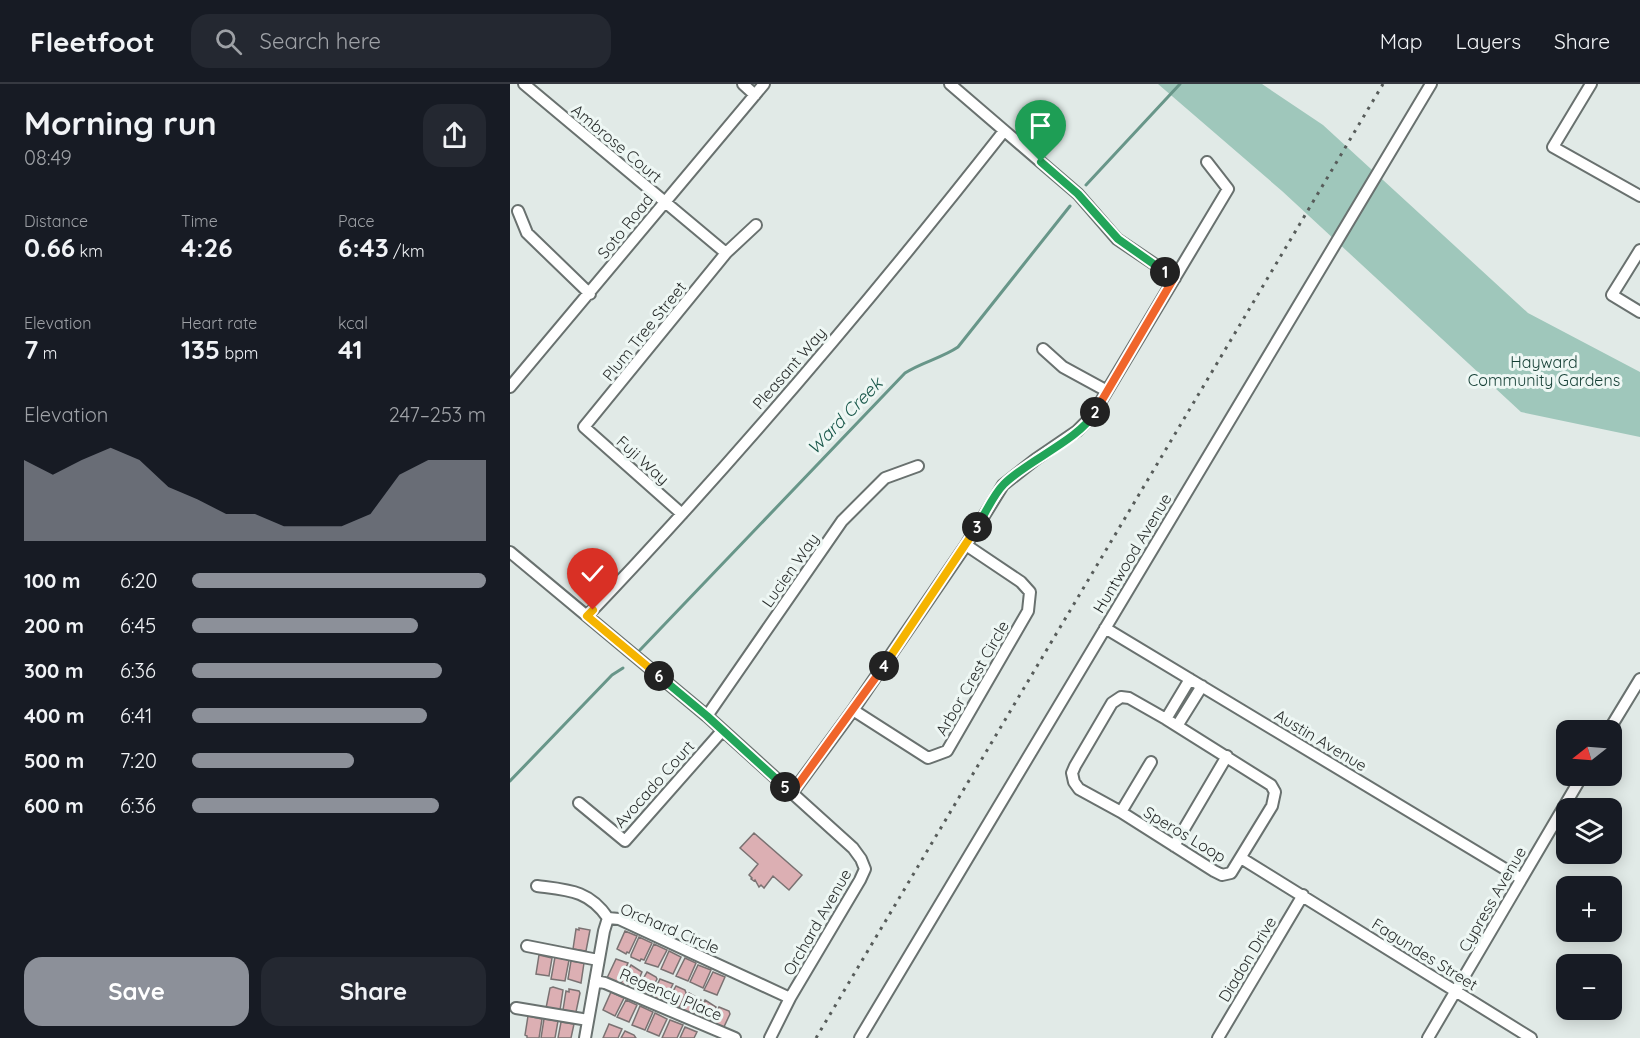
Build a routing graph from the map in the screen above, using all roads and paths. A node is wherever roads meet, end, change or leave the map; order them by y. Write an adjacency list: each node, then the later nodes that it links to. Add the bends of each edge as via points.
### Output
1 (524, 84): 11 (street, Ambrose Court)
2 (743, 84): 7 (street)
3 (764, 84): 7 (street, Soto Road)
4 (950, 84): 8 (street)
5 (1431, 84): 28 (street, Huntwood Avenue)
6 (1591, 84): 10 (street, via 1553,147)
7 (755, 94): 11 (street, Soto Road)
8 (1004, 131): 16 (street, via 1078,194 1118,239); 24 (street, Pleasant Way, via 850,322)
9 (1207, 162): 16 (street, via 1228,189)
10 (1640, 196)
11 (664, 202): 15 (street); 17 (street, Soto Road)
12 (518, 211): 17 (street, via 527,234)
13 (756, 225): 15 (street, Plum Tree Street)
14 (1640, 250): 18 (street, via 1612,295)
15 (726, 253): 22 (street, Plum Tree Street)
16 (1174, 278): 21 (street)
17 (590, 294): 20 (street, Soto Road)
18 (1640, 312)
19 (1042, 349): 21 (street, via 1063,368)
20 (510, 387)
21 (1107, 391): 25 (street, via 1077,432 1003,485)
22 (584, 427): 24 (street, Fuji Way)
23 (918, 466): 33 (street, Lucien Way, via 885,478 842,521)
24 (682, 514): 27 (street, Pleasant Way)
25 (966, 545): 32 (street); 32 (street, Arbor Crest Circle, via 1030,592 1028,611 946,751 928,758)
26 (510, 552): 27 (street, Orchard Avenue)
27 (587, 616): 33 (street, Orchard Avenue)
28 (1105, 628): 29 (street, Austin Avenue); 60 (street, Huntwood Avenue)
29 (1190, 679): 31 (street, Austin Avenue); 34 (street)
30 (1640, 679): 35 (street)
31 (1202, 686): 36 (street); 46 (street, Austin Avenue)
32 (853, 710): 41 (street)
33 (707, 716): 37 (street, Orchard Avenue)
34 (1166, 719): 36 (street, Speros Loop); 43 (street, Speros Loop, via 1121,697 1112,703 1075,766 1072,773 1079,789)
35 (1615, 720)
36 (1177, 726): 38 (street, Speros Loop)
37 (722, 731): 41 (street, Orchard Avenue); 42 (street, Avocado Court, via 625,841)
38 (1227, 756): 44 (street); 45 (street, Speros Loop, via 1271,785 1275,792 1272,806)
39 (1151, 762): 43 (street)
40 (1576, 786): 46 (street, Cypress Avenue)
41 (792, 793): 54 (street, Orchard Avenue, via 853,848 865,869)
42 (579, 803)
43 (1121, 812): 44 (street, Speros Loop)
44 (1174, 846): 45 (street, Speros Loop, via 1222,875 1231,873)
45 (1241, 858): 48 (street, Fagundes Street)
46 (1521, 878): 53 (street, Cypress Avenue)
47 (537, 886): 49 (street, via 583,894)
48 (1303, 895): 53 (street, Fagundes Street); 61 (street, Diadon Drive)
49 (608, 918): 51 (street, Orchard Circle); 54 (street, Orchard Circle)
50 (527, 946): 51 (street)
51 (598, 960): 52 (street, Orchard Circle)
52 (595, 981): 56 (street, Orchard Circle); 58 (street, Regency Place)
53 (1456, 992): 62 (street, Cypress Avenue); 63 (street, Fagundes Street)
54 (790, 998): 59 (street)
55 (516, 1008): 56 (street)
56 (588, 1020): 57 (street, Orchard Circle)
57 (585, 1038)
58 (735, 1038)
59 (770, 1038)
60 (860, 1038)
61 (1218, 1038)
62 (1428, 1038)
63 (1531, 1038)

